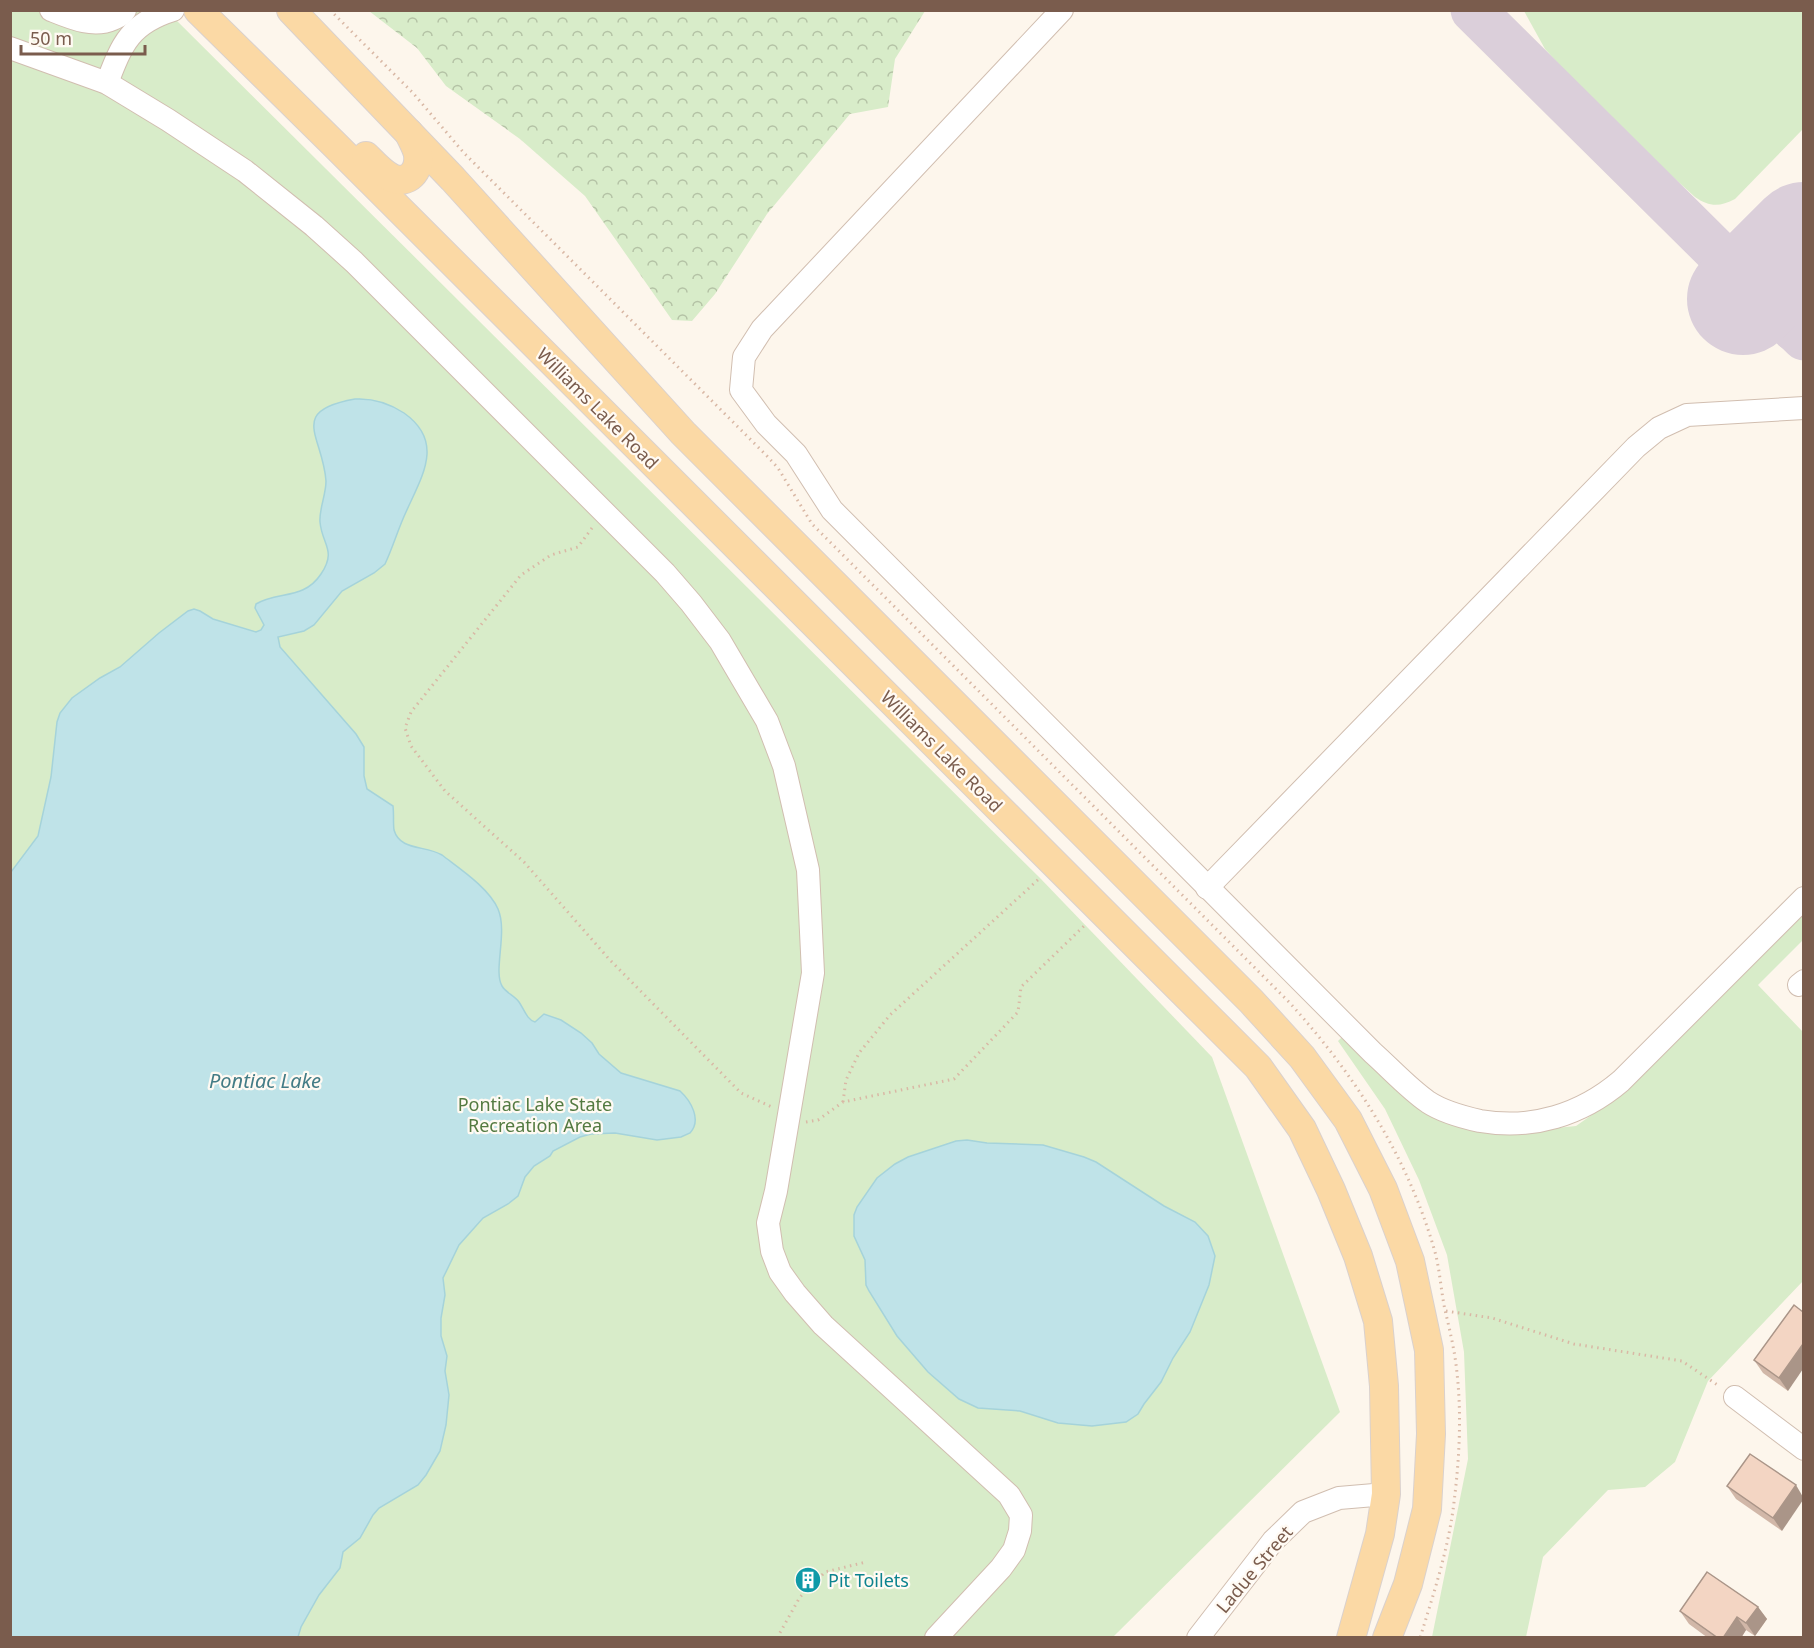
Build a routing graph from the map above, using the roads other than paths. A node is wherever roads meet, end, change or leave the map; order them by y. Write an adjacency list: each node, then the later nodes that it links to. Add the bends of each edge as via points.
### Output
1 (51, 10): 2 (street, via 76,20 102,24)
2 (125, 10)
3 (173, 10): 9 (street, via 148,19 133,32)
4 (198, 10): 16 (main road, Williams Lake Road, via 1258,1067 1302,1129 1331,1190 1358,1256 1378,1321)
5 (220, 10): 10 (main road, via 372,162 401,180 411,177 417,168 418,154)
6 (291, 10): 10 (main road)
7 (1062, 10): 12 (street, via 762,329 744,357 741,390 766,424 796,454 832,510)
8 (10, 48): 9 (street)
9 (107, 83): 18 (street, via 246,171 362,271 665,573 720,641 767,721 784,766 808,870 813,973 768,1223 772,1251 780,1272 823,1325 1009,1495 1021,1515 1014,1550)
10 (408, 131): 22 (main road, via 683,433 1251,1000 1302,1057 1348,1120 1383,1189 1410,1261 1430,1350 1427,1509 1408,1584)
11 (1803, 408): 12 (street, via 1687,415 1659,428 1636,447)
12 (1208, 888): 13 (street, via 1373,1053 1429,1102 1452,1114 1504,1125 1552,1117 1606,1093)
13 (1803, 898)
14 (1735, 1397): 15 (street)
15 (1803, 1449)
16 (1386, 1494): 17 (main road, Williams Lake Road); 19 (street, Ladue Street, via 1339,1498 1303,1512 1273,1542); 22 (main road, via 1405,1492 1411,1501 1411,1514 1387,1600)
17 (1367, 1581): 20 (main road, Williams Lake Road); 21 (main road)
18 (936, 1638)
19 (1198, 1638)
20 (1351, 1638)
21 (1363, 1638)
22 (1386, 1638)

